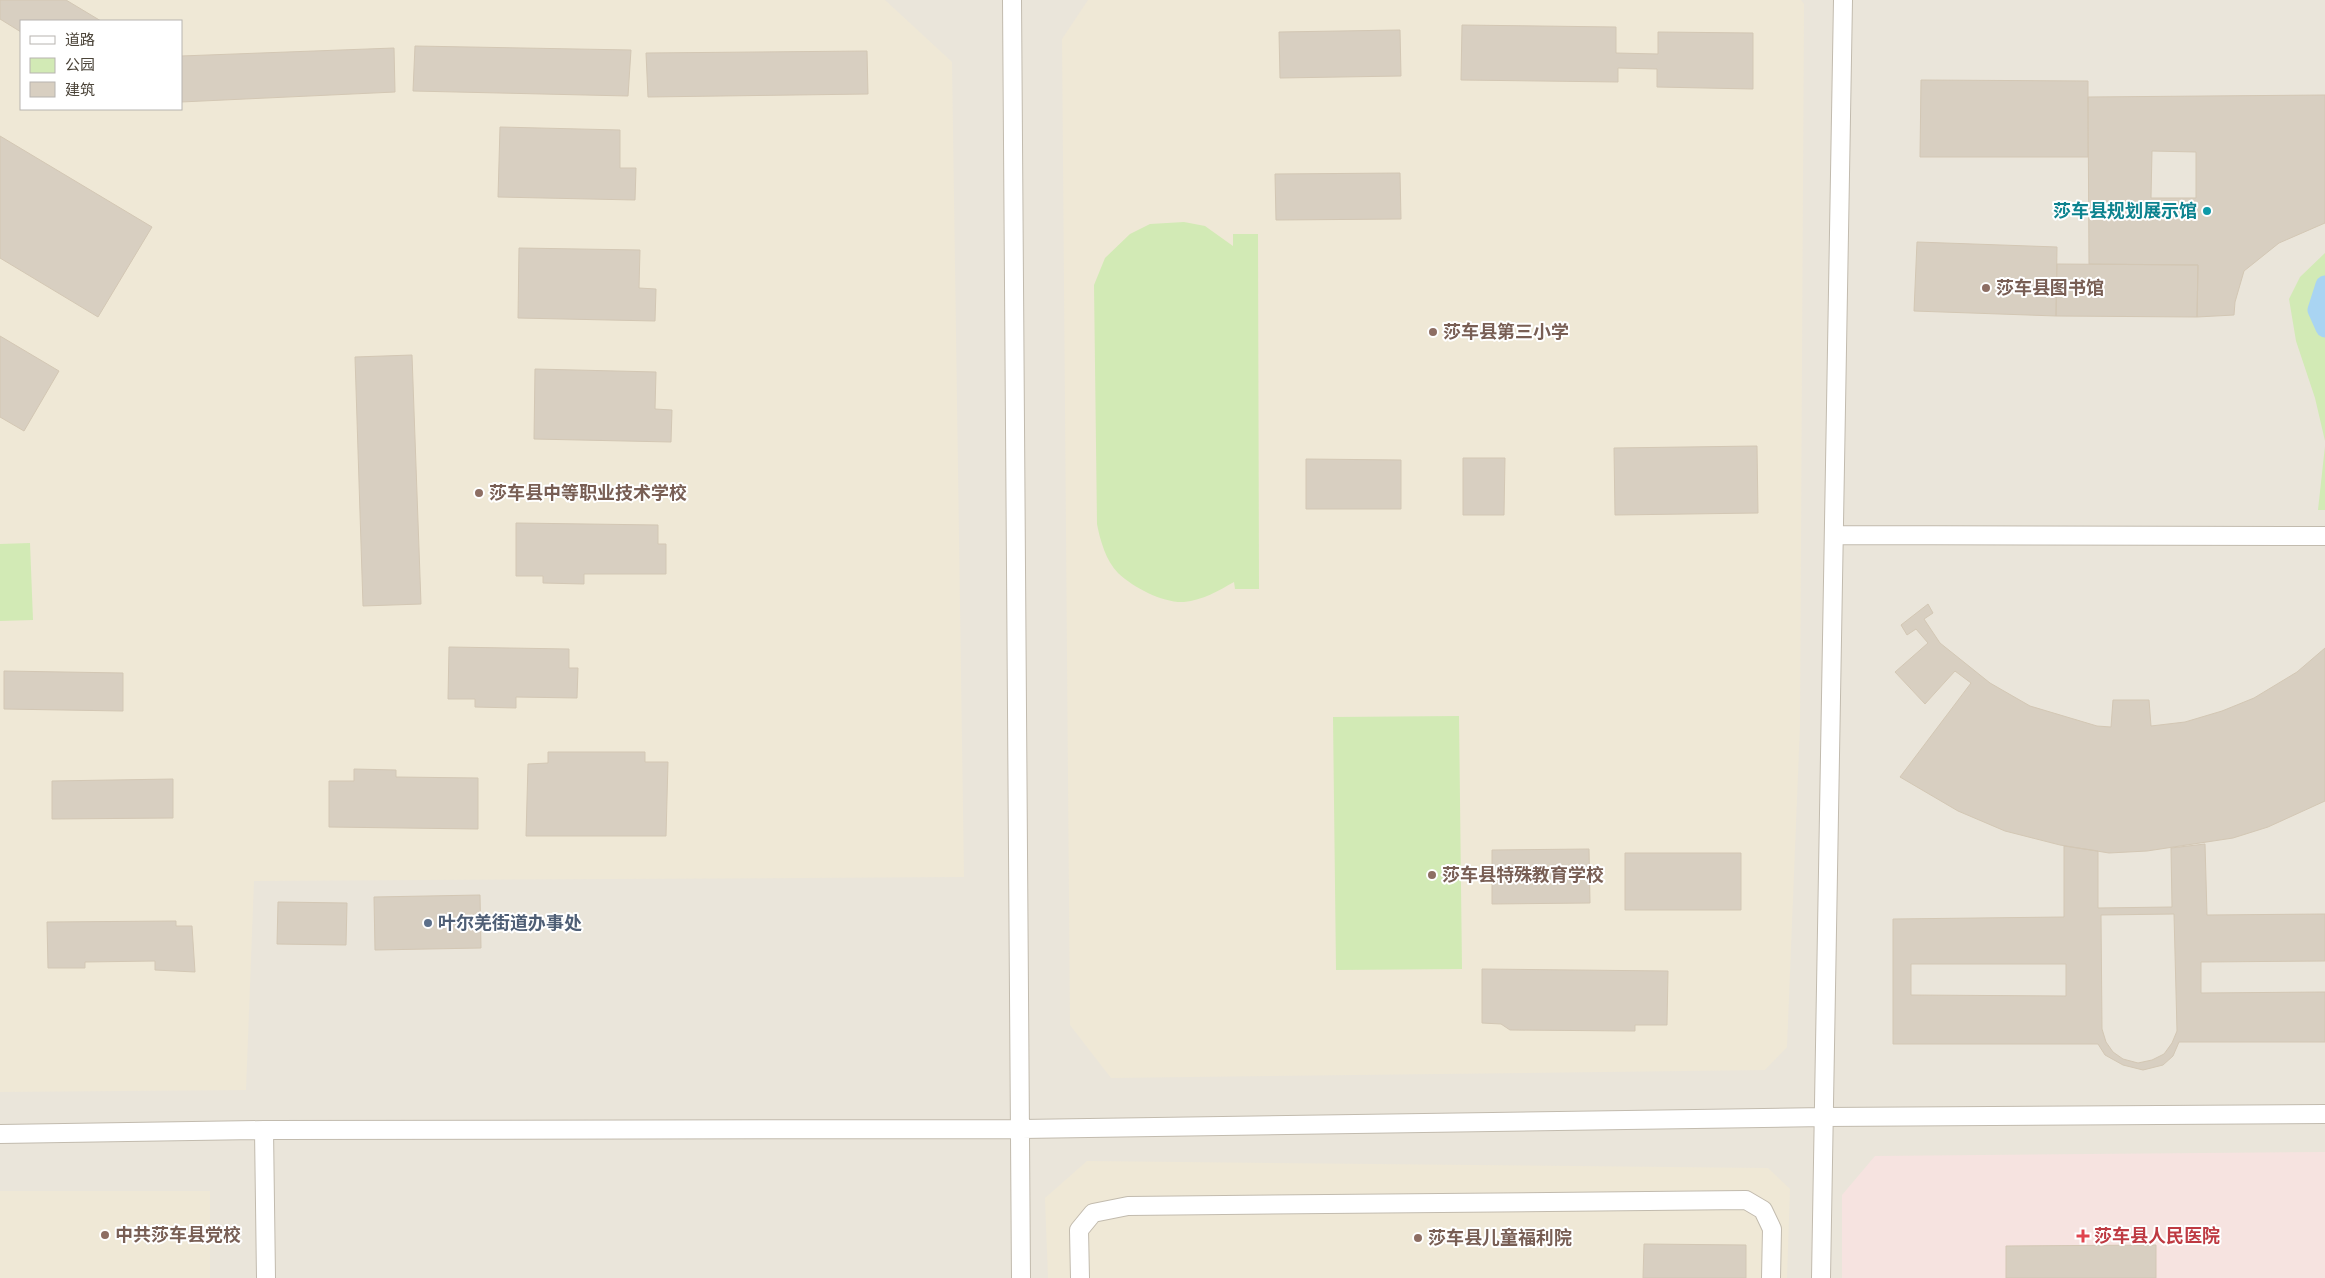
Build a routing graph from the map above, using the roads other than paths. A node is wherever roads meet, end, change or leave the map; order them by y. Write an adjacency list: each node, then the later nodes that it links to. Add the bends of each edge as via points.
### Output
1 (1012, 0): 8 (street)
2 (1843, 0): 3 (street)
3 (1834, 535): 4 (street); 6 (street)
4 (2325, 536)
5 (2325, 1114): 6 (street)
6 (1824, 1117): 8 (street); 14 (street)
7 (264, 1130): 8 (street); 9 (street); 10 (street)
8 (1022, 1130): 11 (street)
9 (0, 1134)
10 (266, 1278)
11 (1021, 1278)
12 (1080, 1278): 13 (street, via 1079,1230 1093,1213 1128,1206 1736,1200 1746,1200 1763,1210 1772,1229)
13 (1771, 1278)
14 (1821, 1278)

